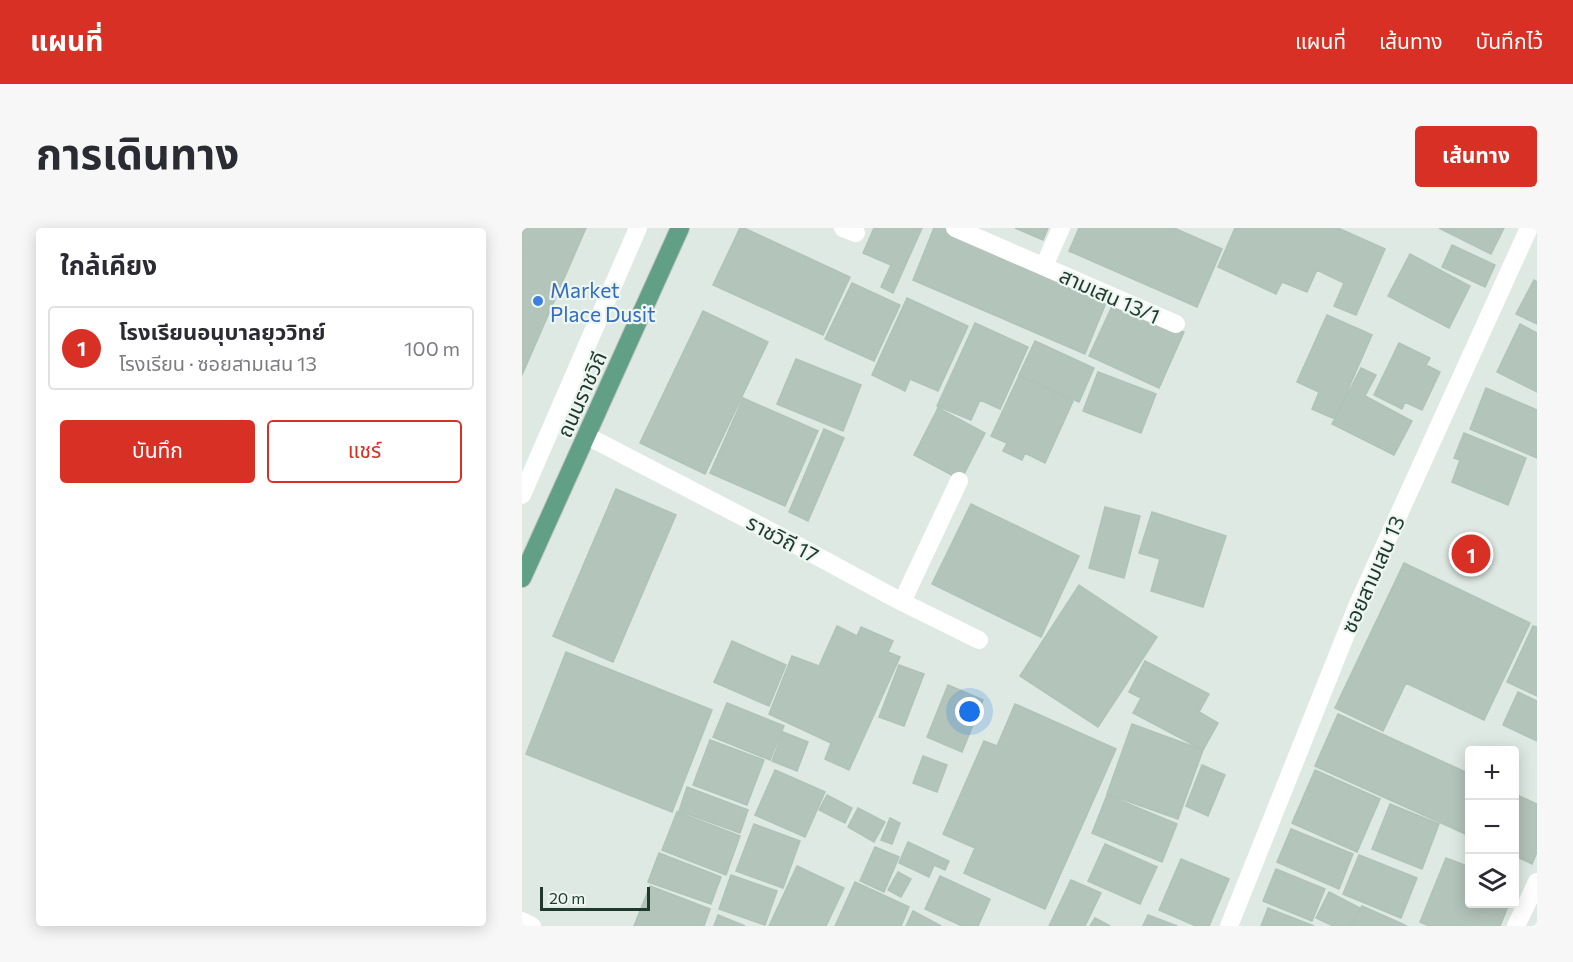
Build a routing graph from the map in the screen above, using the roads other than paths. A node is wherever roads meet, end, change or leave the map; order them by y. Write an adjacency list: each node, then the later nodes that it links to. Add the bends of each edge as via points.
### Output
1 (638, 228): 10 (street)
2 (680, 228): 8 (main road, ถนนราชวิถี)
3 (955, 228): 6 (street, สามเสน 13/1)
4 (1060, 228): 6 (street, สามเสน 13/1)
5 (1529, 228): 17 (street, ซอยสามเสน 13, via 1358,604)
6 (1044, 266): 7 (street, สามเสน 13/1)
7 (1176, 324)
8 (587, 436): 11 (main road, ถนนราชวิถี); 12 (street, ราชวิถี 17)
9 (959, 481): 12 (street)
10 (522, 495)
11 (522, 578)
12 (902, 602): 13 (street, ราชวิถี 17)
13 (979, 640)
14 (1537, 882): 18 (street)
15 (522, 921): 16 (street)
16 (532, 926)
17 (1228, 926)
18 (1516, 926)

